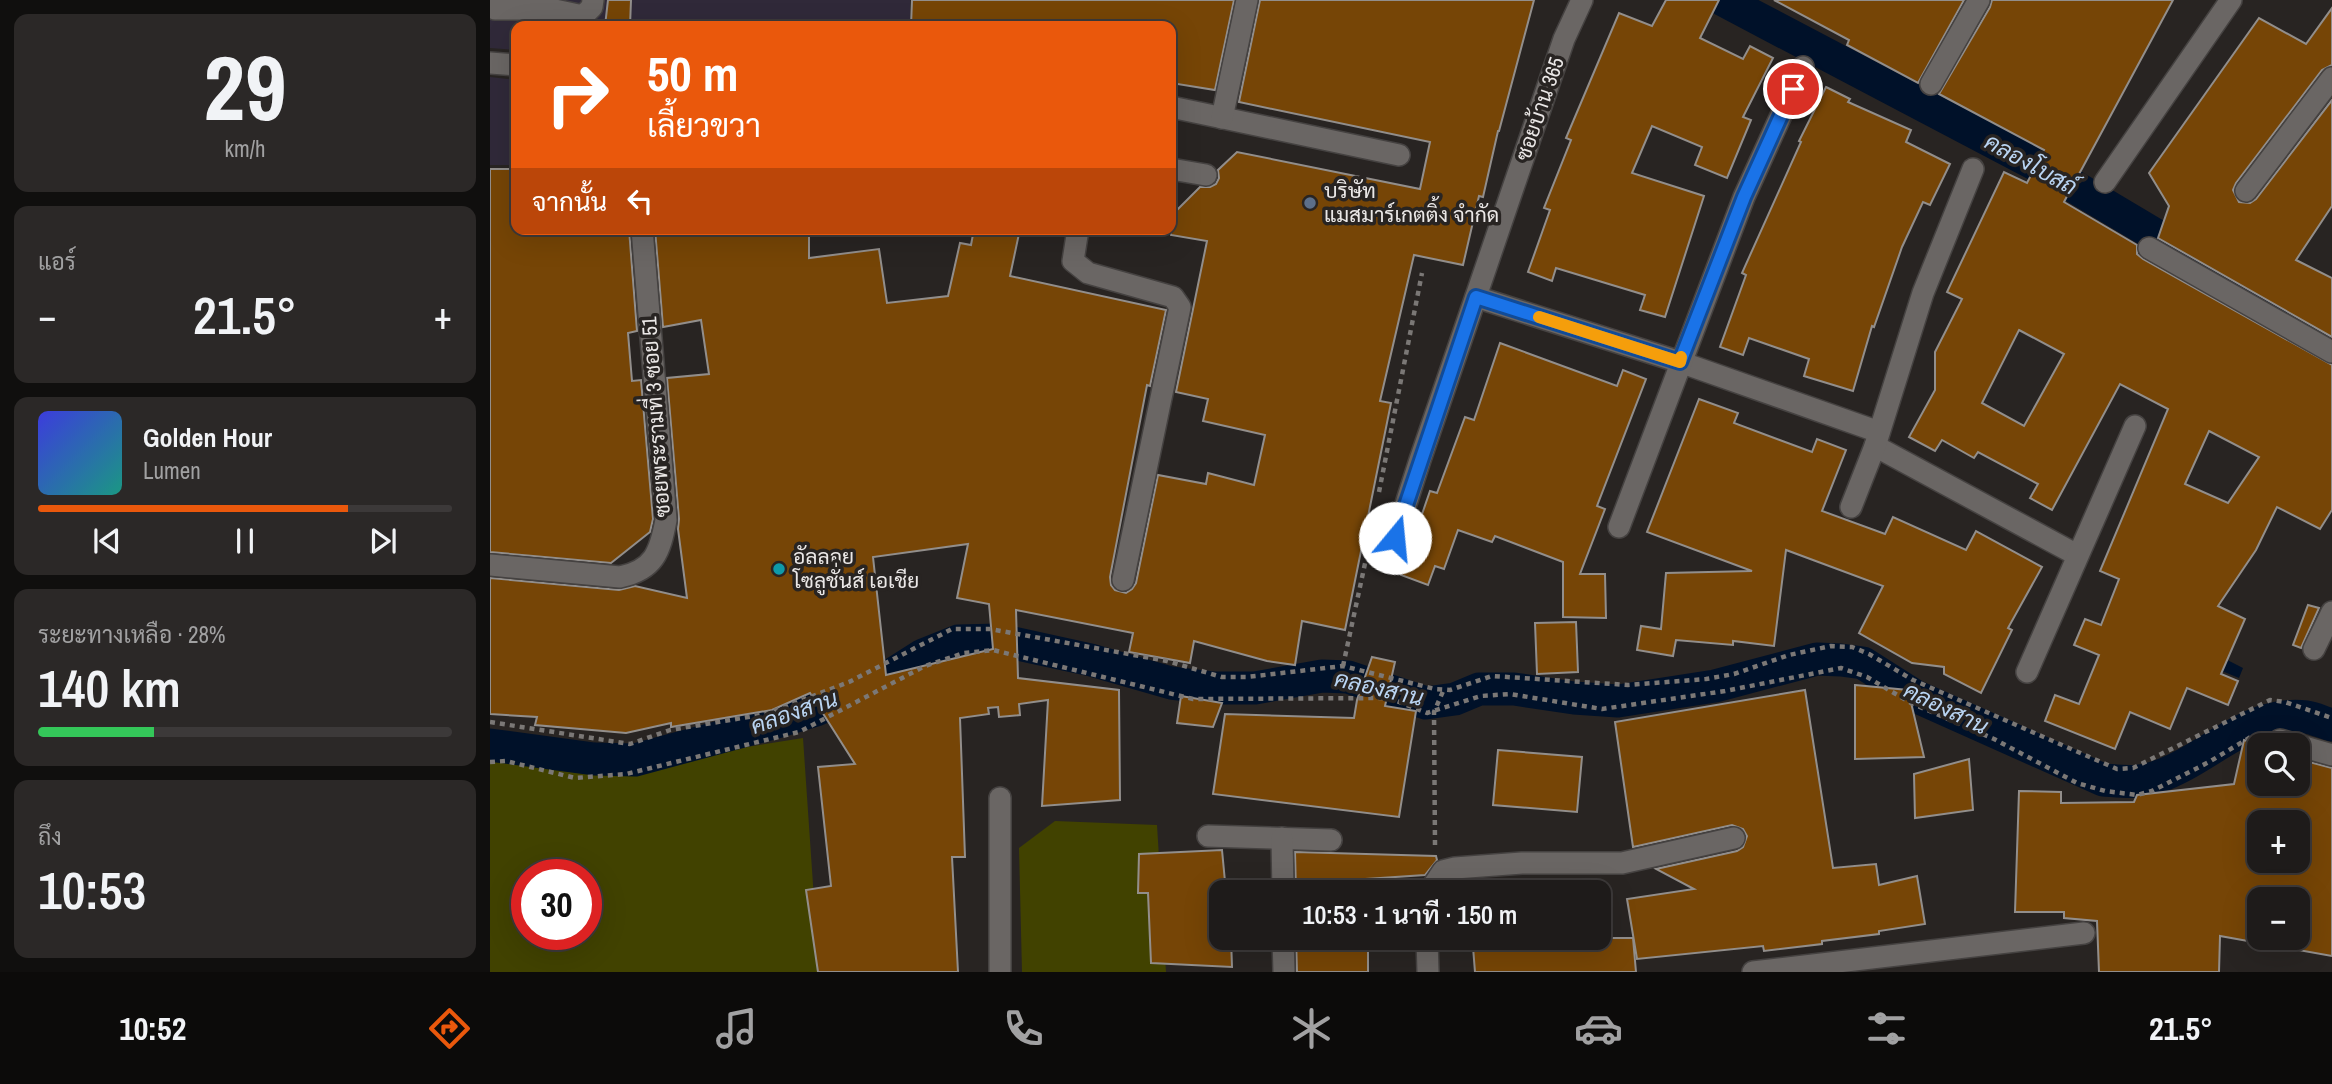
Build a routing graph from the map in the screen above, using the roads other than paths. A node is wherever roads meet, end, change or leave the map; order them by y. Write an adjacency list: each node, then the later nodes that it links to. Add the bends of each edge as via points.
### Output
1 (593, 0): 6 (street, via 583,16)
2 (1247, 0): 13 (street)
3 (1582, 0): 23 (street, ซอยบ้าน 365, via 1564,39)
4 (1979, 0): 11 (street)
5 (2231, 0): 18 (street)
6 (494, 6)
7 (490, 63): 8 (street)
8 (511, 65)
9 (1803, 67): 25 (street, via 1744,197)
10 (2332, 78): 19 (street)
11 (1931, 84)
12 (1176, 108): 13 (street)
13 (1222, 118): 14 (street)
14 (1399, 155)
15 (1973, 169): 27 (street, via 1923,293)
16 (1176, 170): 17 (street)
17 (1206, 175)
18 (2105, 182)
19 (2246, 191)
20 (642, 235): 32 (street, ซอยพระรามที่ 3 ซอย 51, via 666,520 662,544 650,564 620,577)
21 (1077, 235): 33 (street, via 1073,261 1087,274 1173,297 1180,307)
22 (2149, 247): 24 (street)
23 (1476, 297): 25 (street); 30 (street, ซอยบ้าน 365)
24 (2332, 352)
25 (1680, 362): 27 (street); 29 (street)
26 (2135, 426): 31 (street)
27 (1877, 439): 28 (street); 31 (street)
28 (1851, 507)
29 (1619, 527)
30 (1395, 538)
31 (2077, 555): 36 (street)
32 (490, 565)
33 (1123, 580)
34 (2332, 612): 35 (street)
35 (2314, 649)
36 (2027, 672)
37 (2310, 748): 38 (street)
38 (2332, 755)
39 (1000, 798): 49 (street)
40 (1209, 836): 41 (street)
41 (1282, 838): 43 (street); 44 (street)
42 (1734, 838): 45 (street, via 1622,863 1455,867 1443,871)
43 (1331, 840)
44 (1283, 880)
45 (1437, 880)
46 (2084, 933): 52 (street)
47 (1283, 950): 50 (street)
48 (1427, 950): 51 (street)
49 (1000, 972)
50 (1284, 972)
51 (1428, 972)
52 (1753, 972)

